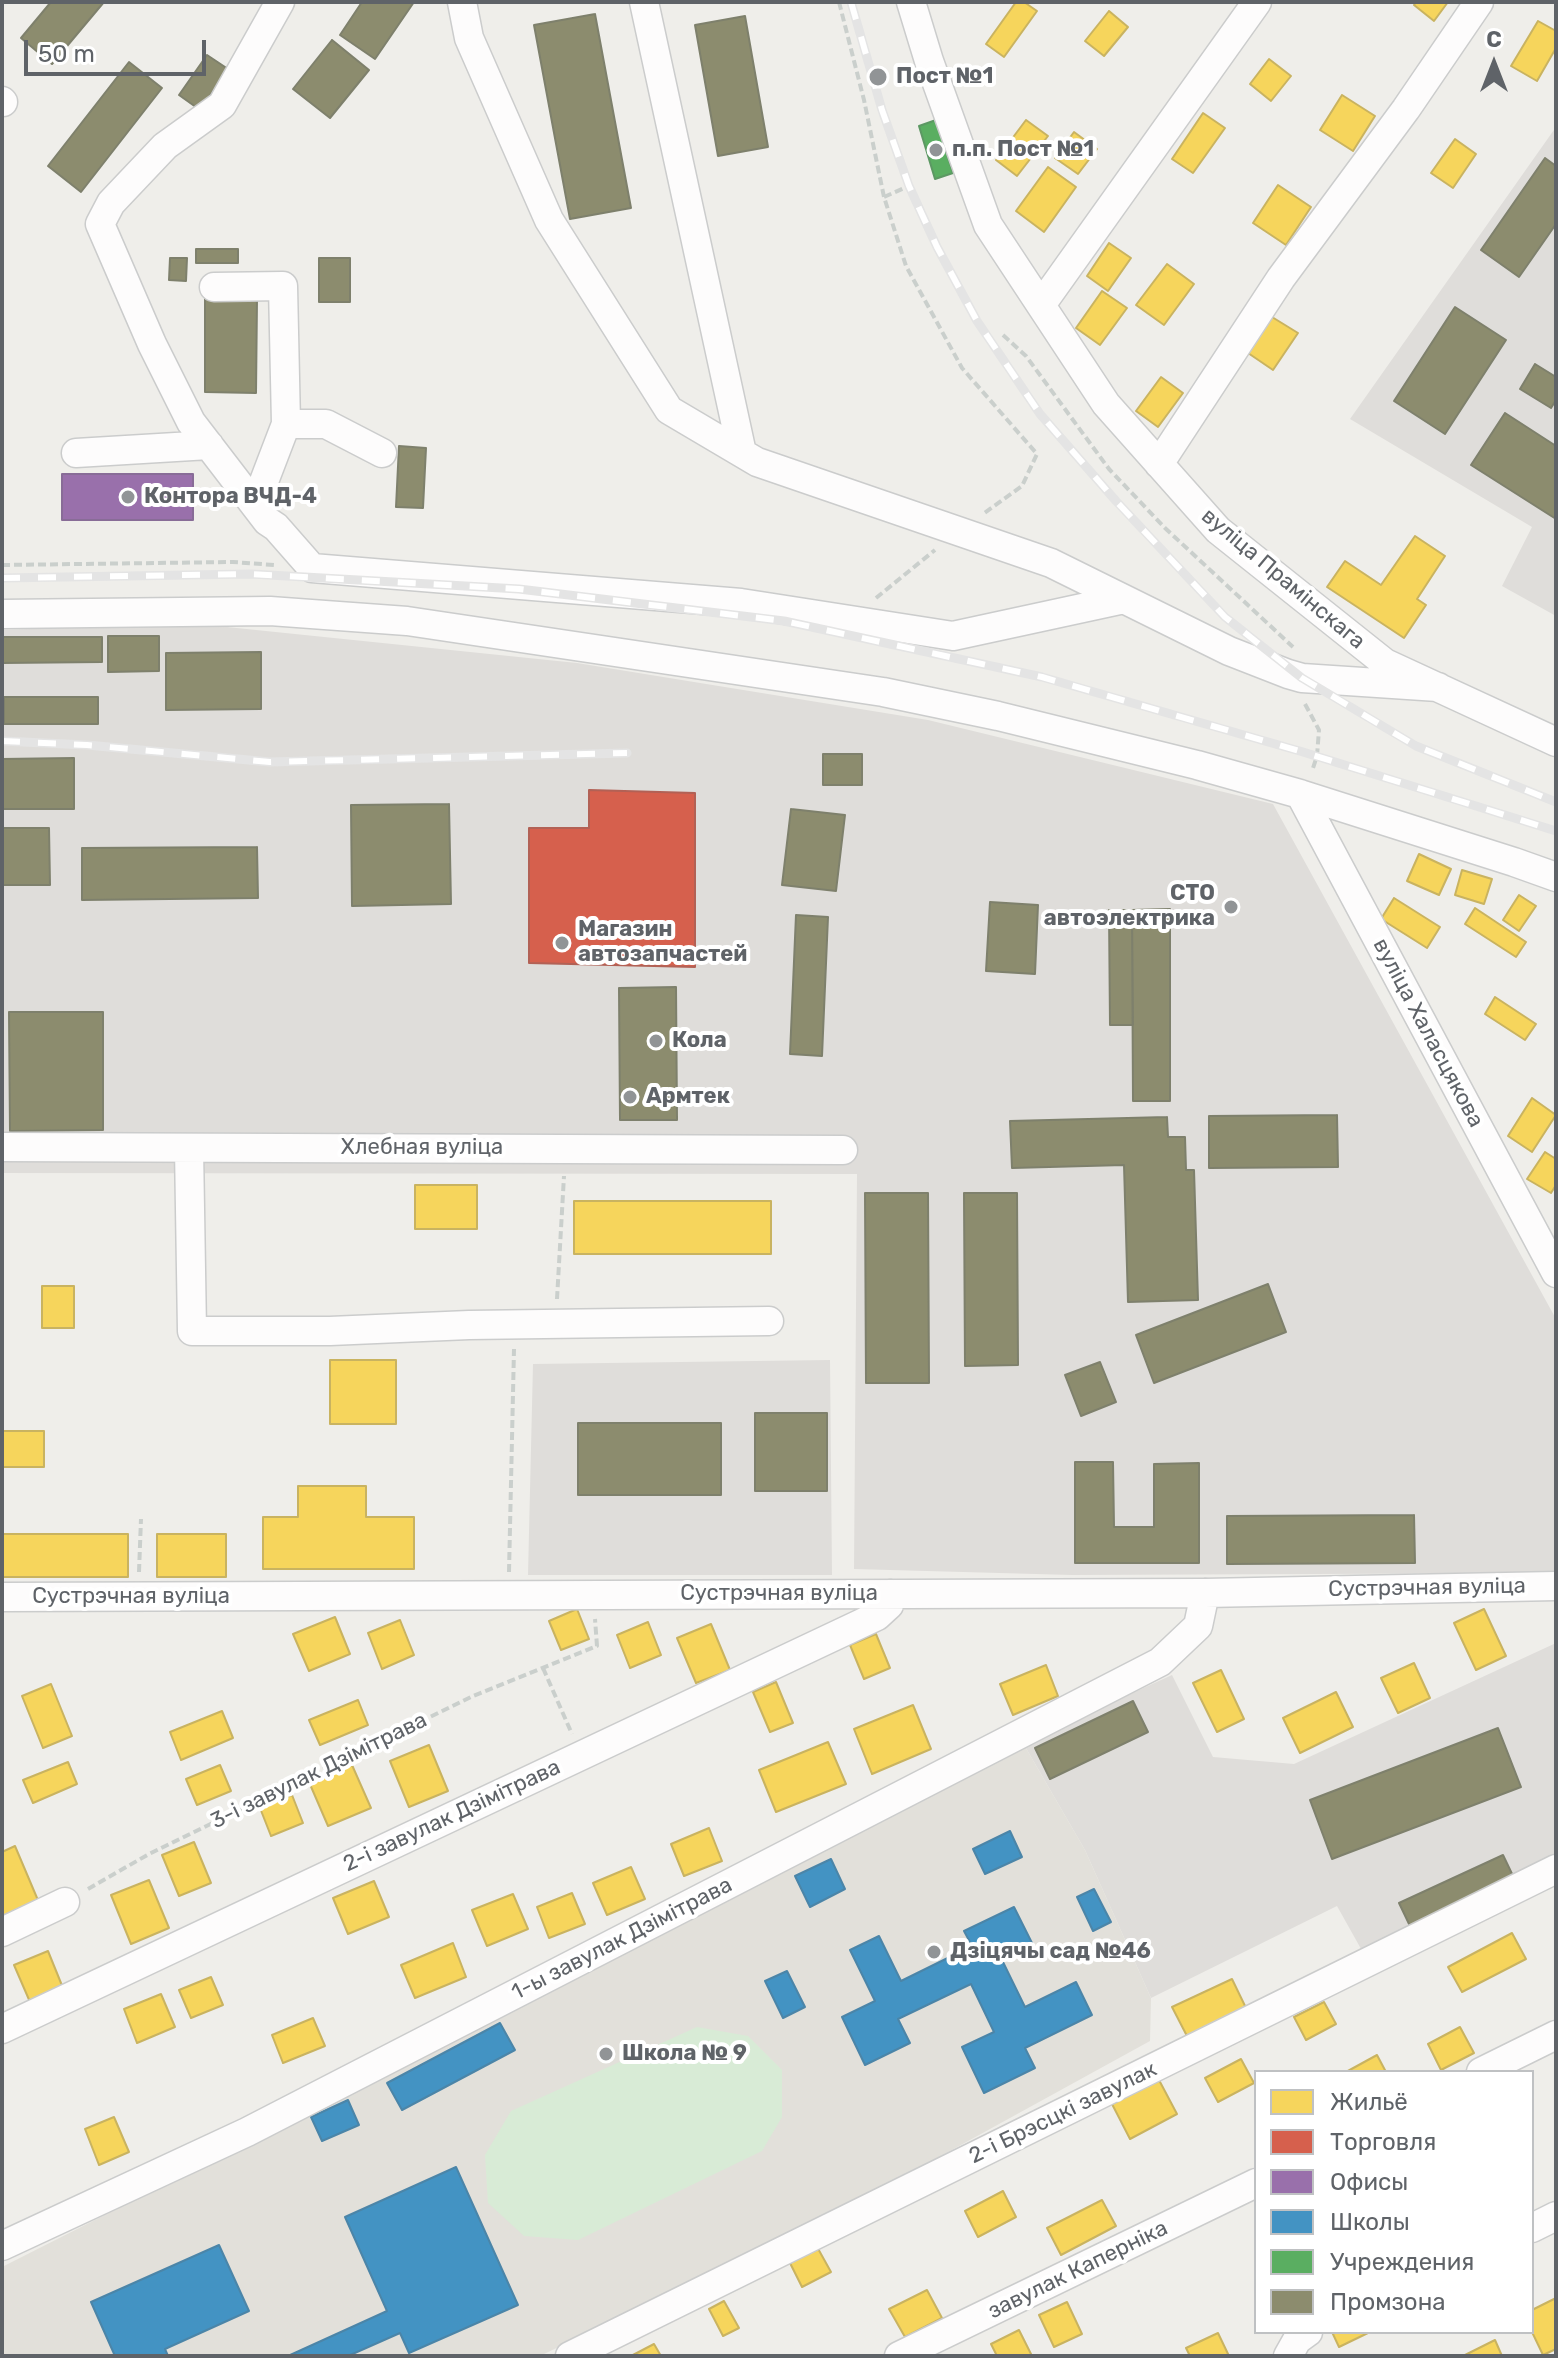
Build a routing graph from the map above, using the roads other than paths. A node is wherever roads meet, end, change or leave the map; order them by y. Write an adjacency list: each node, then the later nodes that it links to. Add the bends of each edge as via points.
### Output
1 (280, 2): 10 (street, via 222,105 165,146 111,203 100,224 152,344 191,422)
2 (462, 2): 13 (street, via 469,38 549,220 669,410)
3 (644, 2): 13 (street)
4 (911, 2): 8 (street, вуліца Прамінскага, via 988,225)
5 (1257, 2): 8 (street)
6 (1479, 2): 14 (street, via 1281,278)
7 (214, 287): 9 (street, via 283,286)
8 (1041, 305): 14 (street, вуліца Прамінскага, via 1106,404)
9 (286, 424): 12 (street, via 326,424); 15 (street)
10 (209, 445): 11 (street); 15 (street)
11 (76, 453)
12 (382, 453)
13 (742, 453): 16 (street, via 1051,563)
14 (1159, 464): 18 (street, вуліца Прамінскага, via 1218,530 1385,663)
15 (255, 505): 16 (street, via 324,565 637,589 953,636)
16 (1124, 599): 18 (street, via 1288,674)
17 (2, 614): 20 (street, via 270,611 407,621 883,692 1166,757)
18 (1438, 687): 19 (street, вуліца Прамінскага)
19 (1556, 742)
20 (1306, 782): 21 (street); 25 (street, вуліца Халасцякова)
21 (1556, 877)
22 (2, 1147): 23 (street, Хлебная вуліца)
23 (189, 1148): 24 (street, Хлебная вуліца); 26 (street, via 192,1331)
24 (843, 1150)
25 (1556, 1273)
26 (769, 1321)
27 (1556, 1586): 28 (street, Сустрэчная вуліца)
28 (1205, 1593): 29 (street, Сустрэчная вуліца); 40 (street, 1-ы завулак Дзімітрава, via 1198,1626 1160,1662 247,2132)
29 (890, 1594): 30 (street, Сустрэчная вуліца); 34 (street, 2-і завулак Дзімітрава, via 889,1605 877,1616)
30 (2, 1597)
31 (1556, 1869): 42 (street, 2-і Брэсцкі завулак)
32 (65, 1902): 33 (street)
33 (2, 1932)
34 (2, 2029)
35 (1556, 2035): 36 (street)
36 (1485, 2070)
37 (1254, 2184): 43 (street, завулак Каперніка)
38 (1556, 2216): 39 (street)
39 (1534, 2227)
40 (2, 2246)
41 (1305, 2334): 44 (street)
42 (570, 2356)
43 (899, 2356)
44 (1288, 2356)

